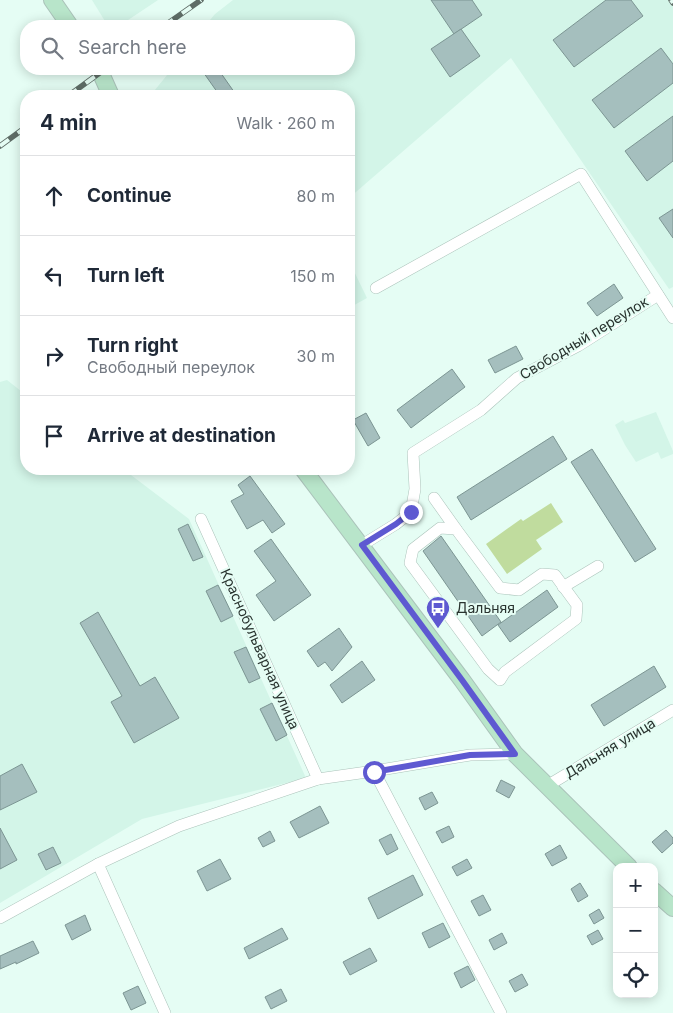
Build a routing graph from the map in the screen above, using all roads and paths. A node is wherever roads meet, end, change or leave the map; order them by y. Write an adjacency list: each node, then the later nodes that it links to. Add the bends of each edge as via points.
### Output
1 (52, 0): 2 (street)
2 (66, 20)
3 (102, 75): 4 (street)
4 (108, 90)
5 (376, 288): 6 (street, via 581,174)
6 (658, 294): 7 (street); 12 (street, Свободный переулок, via 578,346 517,378 482,410 413,453 415,489 411,512)
7 (673, 318)
8 (308, 475): 12 (street)
9 (434, 498): 11 (street)
10 (201, 519): 18 (street, Краснобульварная улица)
11 (456, 529): 14 (street, via 500,588 519,590 542,574 555,576); 14 (street, via 440,528 412,549 410,563 488,669 500,680 505,672 576,619 577,605)
12 (362, 545): 16 (street)
13 (598, 566): 14 (street)
14 (564, 587)
15 (673, 710): 19 (street, Дальняя улица)
16 (515, 754): 17 (street, via 470,755); 19 (street)
17 (374, 772): 18 (street); 26 (street)
18 (318, 779): 21 (street, via 179,826)
19 (547, 786): 20 (street)
20 (625, 863)
21 (98, 864): 24 (street); 25 (street)
22 (658, 895): 23 (street)
23 (673, 908)
24 (0, 918)
25 (165, 1013)
26 (501, 1013)

